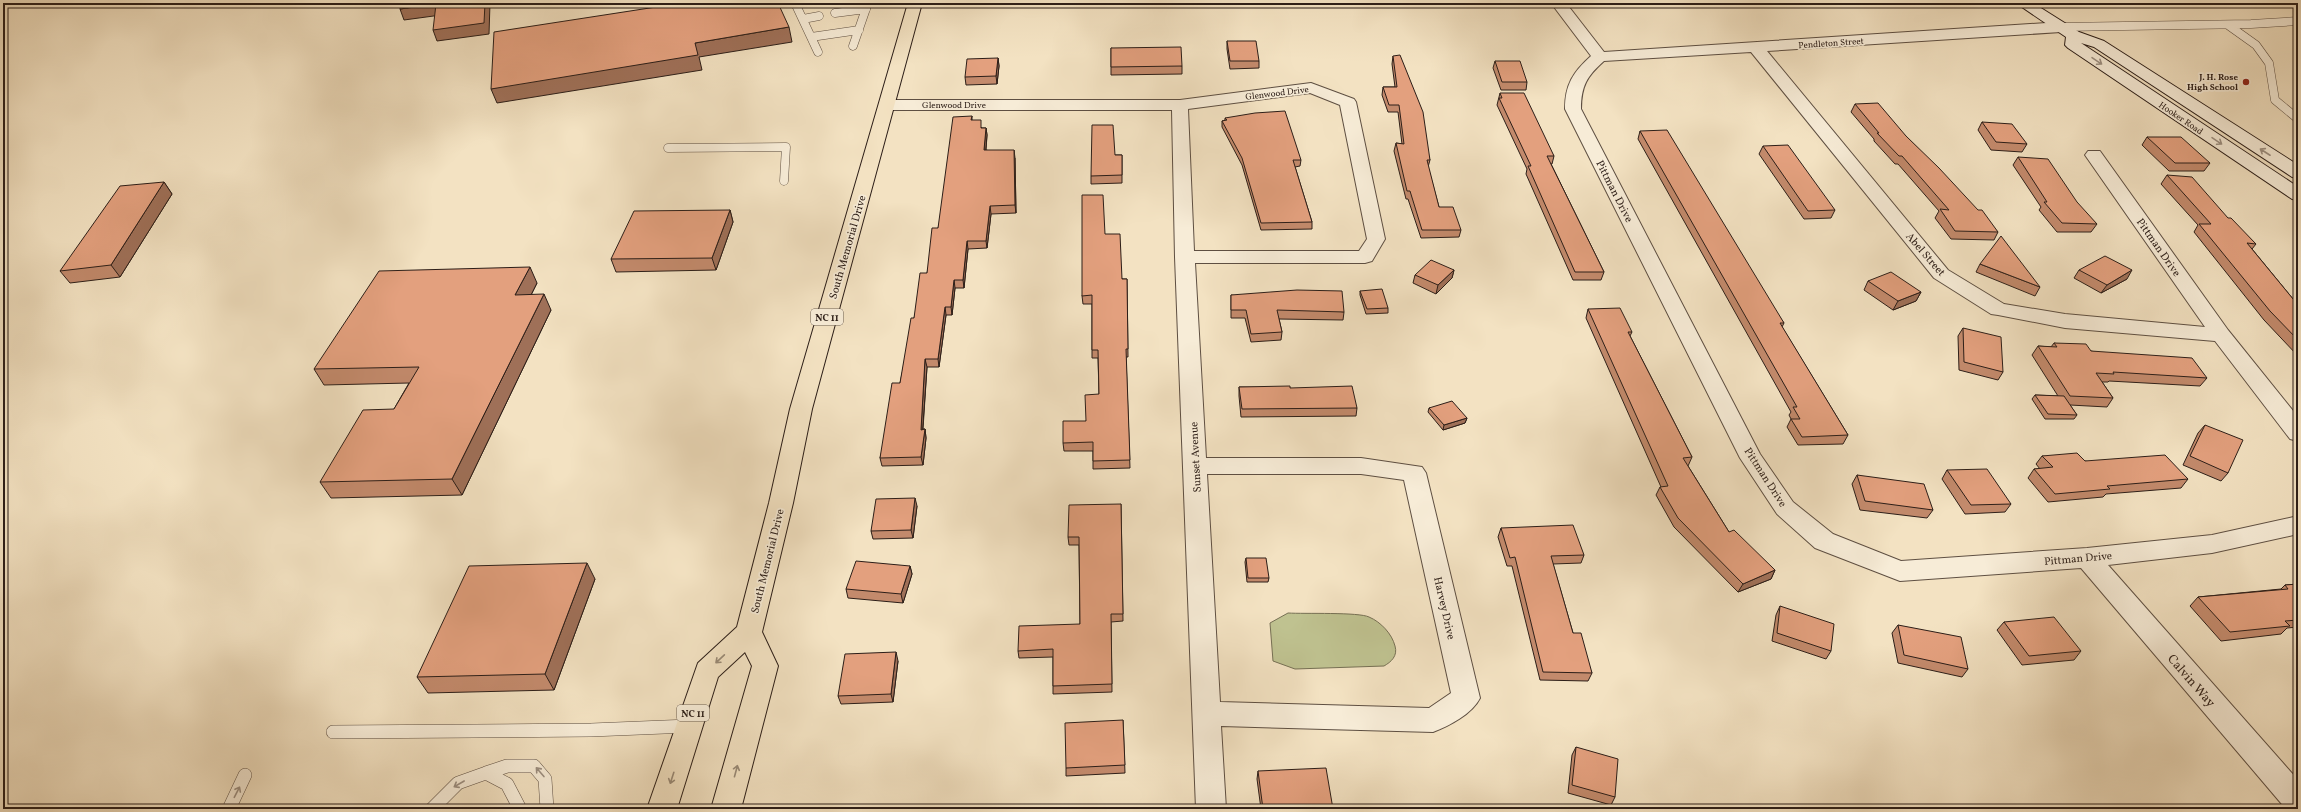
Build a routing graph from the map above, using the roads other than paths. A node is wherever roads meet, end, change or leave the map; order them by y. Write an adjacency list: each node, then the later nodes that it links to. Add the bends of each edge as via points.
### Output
1 (798, 3): 8 (lane)
2 (915, 3): 18 (main road, South Memorial Drive / NC 11)
3 (1558, 3): 17 (street)
4 (2023, 3): 12 (street, Hooker Road)
5 (867, 6): 6 (lane); 11 (lane)
6 (835, 13)
7 (819, 16): 8 (lane)
8 (803, 19): 13 (lane)
9 (2298, 21): 10 (lane)
10 (2228, 25): 12 (lane); 20 (lane, via 2256,45 2269,63 2275,100)
11 (858, 30): 13 (lane); 14 (lane)
12 (2067, 31): 15 (street, Pendleton Street); 23 (street, Hooker Road, one-way to 12, via 2099,44); 25 (street, Hooker Road, one-way to 25, via 2073,45)
13 (811, 37): 16 (lane)
14 (854, 46)
15 (1756, 48): 17 (street, Pendleton Street); 27 (street, Abel Street, via 1941,274 1947,278 1998,309 2064,321)
16 (818, 52)
17 (1600, 57): 31 (street, Pittman Drive, via 1580,74 1572,90 1573,109 1751,458 1785,508 1824,541 1900,572)
18 (887, 105): 19 (street, Glenwood Drive); 32 (main road, South Memorial Drive / NC 11, via 801,409)
19 (1180, 105): 26 (street, Sunset Avenue); 26 (street, Glenwood Drive, via 1312,88 1348,102 1376,239 1365,257)
20 (2298, 119)
21 (668, 148): 24 (lane, via 786,147)
22 (2094, 155): 27 (street, Pittman Drive)
23 (2298, 173)
24 (784, 181)
25 (2298, 196)
26 (1185, 257): 29 (street, Sunset Avenue)
27 (2221, 335): 28 (street, Pittman Drive)
28 (2298, 433)
29 (1195, 466): 33 (street, Sunset Avenue); 33 (street, Harvey Drive, via 1361,466 1414,473 1466,698 1433,720)
30 (2298, 525): 31 (street, Pittman Drive, via 2212,544)
31 (2087, 558): 38 (street, Calvin Way)
32 (749, 632): 34 (main road, NC 11, one-way to 34, via 707,670); 44 (main road, one-way to 32, via 765,666)
33 (1207, 714): 45 (street, Sunset Avenue)
34 (689, 726): 35 (lane, via 591,730); 43 (main road, NC 11, one-way to 43)
35 (333, 732)
36 (486, 773): 40 (lane, one-way to 40, via 458,783); 41 (lane, via 507,784); 42 (lane, one-way to 36, via 545,779 534,766 507,766)
37 (246, 775): 39 (lane, one-way to 37)
38 (2298, 801)
39 (229, 809)
40 (432, 809)
41 (520, 809)
42 (546, 809)
43 (662, 809)
44 (726, 809)
45 (1211, 809)

